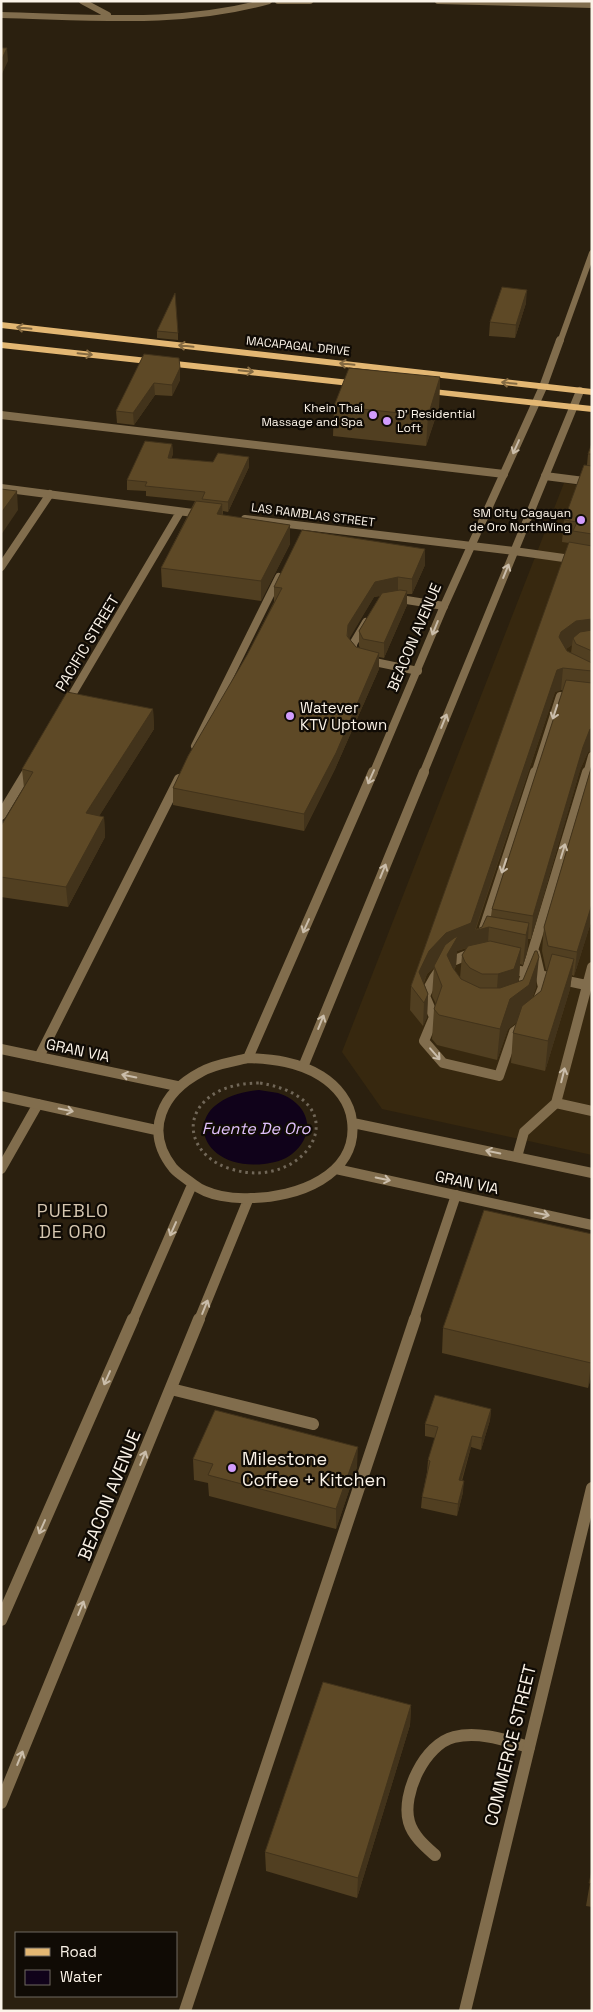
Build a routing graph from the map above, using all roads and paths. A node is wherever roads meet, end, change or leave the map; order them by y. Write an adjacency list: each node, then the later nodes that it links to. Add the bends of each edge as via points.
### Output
1 (82, 1): 8 (street)
2 (268, 1): 8 (street, via 250,8 205,14)
3 (278, 1): 4 (street)
4 (310, 1)
5 (438, 1): 6 (street)
6 (592, 4)
7 (1, 15): 8 (street)
8 (111, 17)
9 (592, 253): 13 (street, BEACON AVENUE)
10 (1, 325): 13 (main road, MACAPAGAL DRIVE, one-way to 10)
11 (1, 345): 12 (main road, one-way to 12)
12 (367, 384)
13 (543, 386): 15 (main road, MACAPAGAL DRIVE); 17 (street, BEACON AVENUE)
14 (417, 390): 17 (main road)
15 (580, 391): 16 (main road, MACAPAGAL DRIVE); 18 (street)
16 (592, 392)
17 (536, 403): 18 (main road); 21 (street, BEACON AVENUE, one-way to 21)
18 (573, 407): 19 (main road); 22 (street)
19 (592, 409)
20 (1, 415): 21 (street)
21 (504, 474): 29 (street, BEACON AVENUE)
22 (545, 476): 23 (street); 30 (street)
23 (592, 482)
24 (1, 488): 25 (street)
25 (50, 494): 26 (street); 32 (street)
26 (180, 512): 27 (street); 39 (street, PACIFIC STREET)
27 (209, 515)
28 (238, 518): 29 (street, LAS RAMBLAS STREET, via 303,530)
29 (473, 546): 30 (street, LAS RAMBLAS STREET); 35 (street, BEACON AVENUE)
30 (514, 551): 31 (street, LAS RAMBLAS STREET); 53 (street, one-way to 30)
31 (592, 562)
32 (1, 567)
33 (283, 569): 41 (street)
34 (384, 600): 35 (street, via 399,598)
35 (444, 606): 37 (street, BEACON AVENUE, one-way to 37)
36 (373, 611): 37 (street, via 353,651 360,660)
37 (418, 672): 52 (street, BEACON AVENUE, one-way to 52)
38 (592, 700): 45 (street, one-way to 45, via 560,696 475,952 445,962 435,970 425,996 434,1017 424,1041 443,1063 499,1076 514,1032 533,1015 543,987)
39 (61, 714)
40 (36, 756): 44 (street)
41 (190, 756)
42 (592, 756): 45 (street, one-way to 42)
43 (181, 773): 51 (street)
44 (1, 815)
45 (529, 947): 49 (street)
46 (496, 966): 48 (street)
47 (592, 966): 48 (street)
48 (586, 985): 57 (street, one-way to 48)
49 (522, 987)
50 (1, 1049): 51 (street, GRAN VIA)
51 (39, 1057): 54 (street, GRAN VIA, one-way to 51)
52 (248, 1058): 53 (street); 54 (street, via 209,1067)
53 (303, 1067): 59 (street, via 322,1076 338,1090 349,1106)
54 (177, 1086): 60 (street, via 158,1114)
55 (1, 1096): 56 (street)
56 (38, 1104): 60 (street, one-way to 60); 63 (street)
57 (556, 1104): 58 (street); 62 (street, via 524,1132)
58 (592, 1111)
59 (353, 1123): 62 (street, one-way to 59); 64 (street, via 353,1139 347,1155)
60 (156, 1130): 66 (street, via 158,1145 166,1160)
61 (198, 1147): 61 (path, via 220,1165 236,1170 270,1171 300,1159 311,1148 317,1136 318,1123 314,1111 293,1092 260,1083 242,1084 224,1089 199,1108 193,1121)
62 (517, 1157): 65 (street)
63 (1, 1169)
64 (336, 1169): 67 (street, GRAN VIA, one-way to 67); 68 (street, via 298,1192)
65 (592, 1173)
66 (192, 1185): 68 (street); 74 (street, one-way to 74)
67 (456, 1195): 69 (street, GRAN VIA, one-way to 69); 78 (street)
68 (248, 1200): 70 (street, BEACON AVENUE, one-way to 68)
69 (592, 1225)
70 (171, 1389): 71 (street); 76 (street, BEACON AVENUE, one-way to 70)
71 (313, 1424)
72 (592, 1488): 73 (street, COMMERCE STREET)
73 (587, 1527): 75 (street, COMMERCE STREET)
74 (1, 1620)
75 (529, 1747): 77 (street, via 468,1735 439,1742 424,1758 407,1812 409,1823); 79 (street, COMMERCE STREET)
76 (1, 1803)
77 (435, 1855)
78 (184, 2011)
79 (465, 2011)

